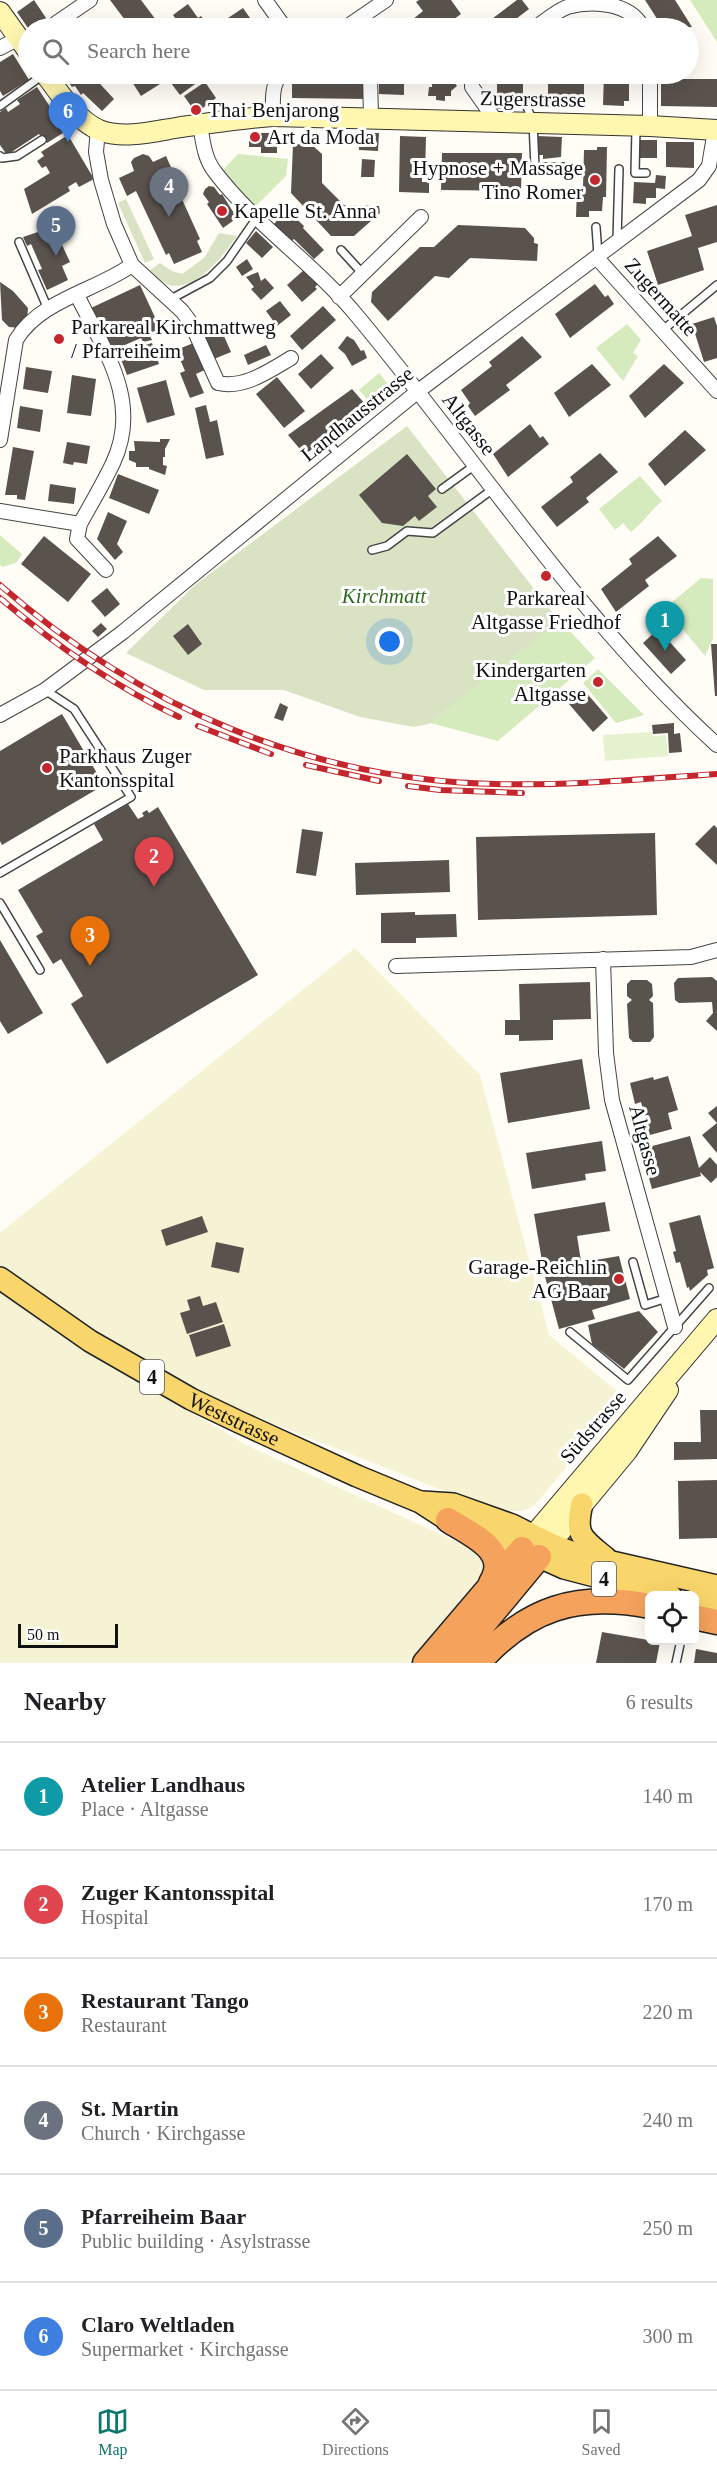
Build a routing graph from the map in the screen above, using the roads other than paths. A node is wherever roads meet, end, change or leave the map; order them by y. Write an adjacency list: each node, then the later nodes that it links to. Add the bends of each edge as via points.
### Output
1 (90, 0): 5 (street)
2 (265, 0): 6 (street)
3 (386, 0): 7 (street)
4 (0, 12): 10 (street)
5 (64, 18)
6 (278, 18)
7 (370, 18)
8 (548, 18): 9 (street, via 568,7 593,2 609,3)
9 (634, 18)
10 (18, 36)
11 (18, 46): 12 (street)
12 (0, 48)
13 (31, 84): 19 (lane)
14 (53, 84): 26 (street, via 68,104)
15 (276, 84): 21 (street)
16 (370, 84): 22 (street)
17 (472, 84): 20 (street)
18 (649, 84): 25 (street)
19 (0, 106)
20 (491, 114): 22 (street, Zugerstrasse); 23 (street, Zugerstrasse)
21 (273, 116): 22 (street, Zugerstrasse); 24 (street, Zugerstrasse)
22 (371, 118)
23 (533, 122): 25 (street, Zugerstrasse); 30 (lane, via 535,167)
24 (200, 125): 26 (street, Zugerstrasse, via 129,134); 34 (street, Altgasse, via 204,148 214,170)
25 (643, 125): 27 (street, Zugerstrasse); 32 (lane, via 635,173)
26 (98, 129): 40 (street, via 96,152 101,180)
27 (716, 130): 37 (street, Landhausstrasse, via 709,166 699,180)
28 (42, 140): 29 (lane, via 16,156)
29 (0, 156)
30 (563, 167)
31 (619, 169): 37 (lane)
32 (646, 173)
33 (421, 217): 41 (street)
34 (256, 219): 44 (street, Altgasse); 45 (lane, via 210,278)
35 (596, 227): 39 (lane)
36 (19, 242): 46 (lane)
37 (617, 243): 39 (street, Landhausstrasse)
38 (341, 250): 41 (lane)
39 (597, 258): 47 (street, Zugermatte); 50 (street, Landhausstrasse)
40 (132, 265): 43 (street); 45 (street)
41 (363, 274): 44 (street)
42 (717, 285): 47 (lane)
43 (77, 295): 46 (street); 58 (street, via 120,387 124,410 122,434 113,462)
44 (339, 297): 50 (street, Altgasse)
45 (171, 299): 48 (street, via 191,323 218,383 237,385 262,376)
46 (48, 309): 51 (street, via 30,322 16,340)
47 (663, 330): 49 (street, Zugermatte)
48 (291, 358)
49 (717, 391)
50 (417, 392): 53 (street, Landhausstrasse); 54 (street, Altgasse)
51 (0, 440)
52 (326, 440): 53 (lane)
53 (339, 455): 61 (street, Landhausstrasse, via 123,633)
54 (475, 465): 55 (lane); 56 (street, Altgasse)
55 (442, 489)
56 (493, 489): 59 (lane, via 433,533 407,531 387,546); 63 (street, Altgasse, via 626,652)
57 (0, 511): 58 (street)
58 (80, 524): 60 (street, via 77,539)
59 (372, 550)
60 (106, 570)
61 (45, 690): 62 (street, Landhausstrasse); 64 (lane, via 74,709 131,797)
62 (0, 715)
63 (717, 745)
64 (0, 873)
65 (0, 903): 69 (lane)
66 (717, 950): 67 (street, via 691,957)
67 (603, 959): 68 (street); 73 (street, Altgasse, via 612,1100)
68 (396, 966)
69 (40, 970)
70 (633, 1262): 73 (lane, via 645,1305)
71 (0, 1278): 78 (main road, Weststrasse / 4, via 90,1341 191,1399)
72 (709, 1287): 75 (lane)
73 (667, 1298): 75 (street, Altgasse)
74 (717, 1319): 77 (street, Südstrasse)
75 (675, 1327): 76 (lane, via 628,1380)
76 (570, 1332)
77 (690, 1352): 79 (street, Südstrasse, via 652,1417); 81 (street, Südstrasse, via 609,1444)
78 (420, 1502): 80 (main road, Weststrasse / 4); 81 (main road, Weststrasse / 4, via 453,1504 512,1525)
79 (582, 1504): 81 (street, Südstrasse); 82 (main road, via 580,1533)
80 (448, 1520): 81 (main road, Weststrasse / 4); 83 (highway, via 493,1552 497,1569)
81 (536, 1546): 82 (main road, 4); 83 (highway); 85 (main road, 4, via 564,1568); 93 (highway)
82 (611, 1563): 84 (main road, 4)
83 (490, 1586): 92 (highway)
84 (717, 1586)
85 (652, 1591)
86 (699, 1601): 87 (main road)
87 (717, 1604)
88 (645, 1605): 94 (highway, via 599,1600 553,1608 510,1632)
89 (699, 1618): 90 (highway)
90 (717, 1622)
91 (680, 1645): 95 (lane)
92 (425, 1663)
93 (451, 1663)
94 (478, 1663)
95 (676, 1663)

